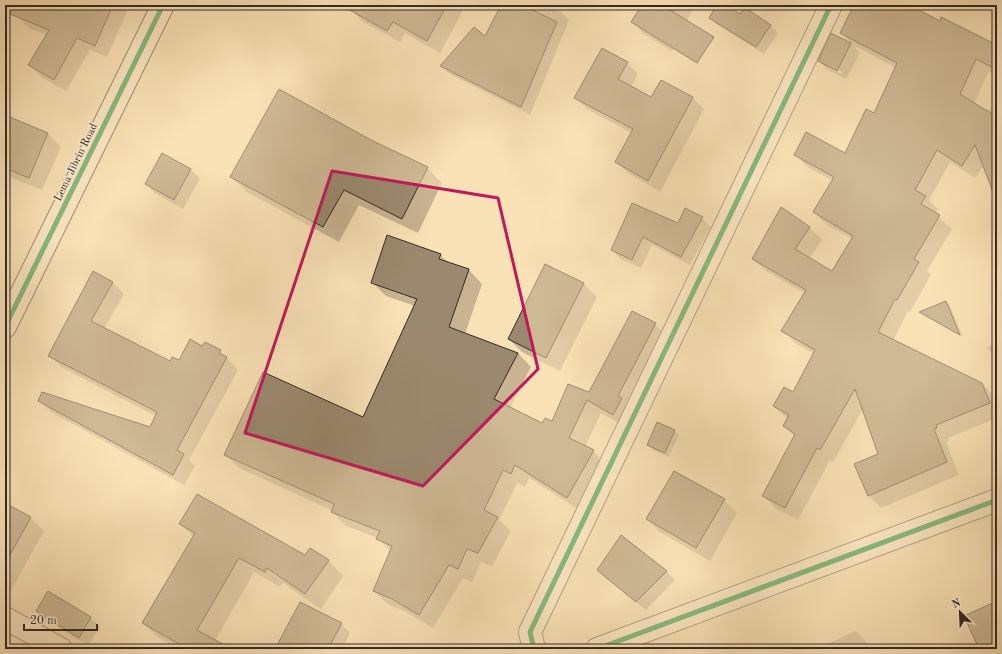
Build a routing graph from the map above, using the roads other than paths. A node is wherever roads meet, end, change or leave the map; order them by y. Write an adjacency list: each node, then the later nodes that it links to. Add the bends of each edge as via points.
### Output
1 (163, 5): 3 (street, Lema Jibrin Road)
2 (831, 5): 7 (street, via 530,632)
3 (6, 323)
4 (997, 500): 8 (street)
5 (5, 618): 6 (street)
6 (61, 649)
7 (534, 649)
8 (597, 649)

